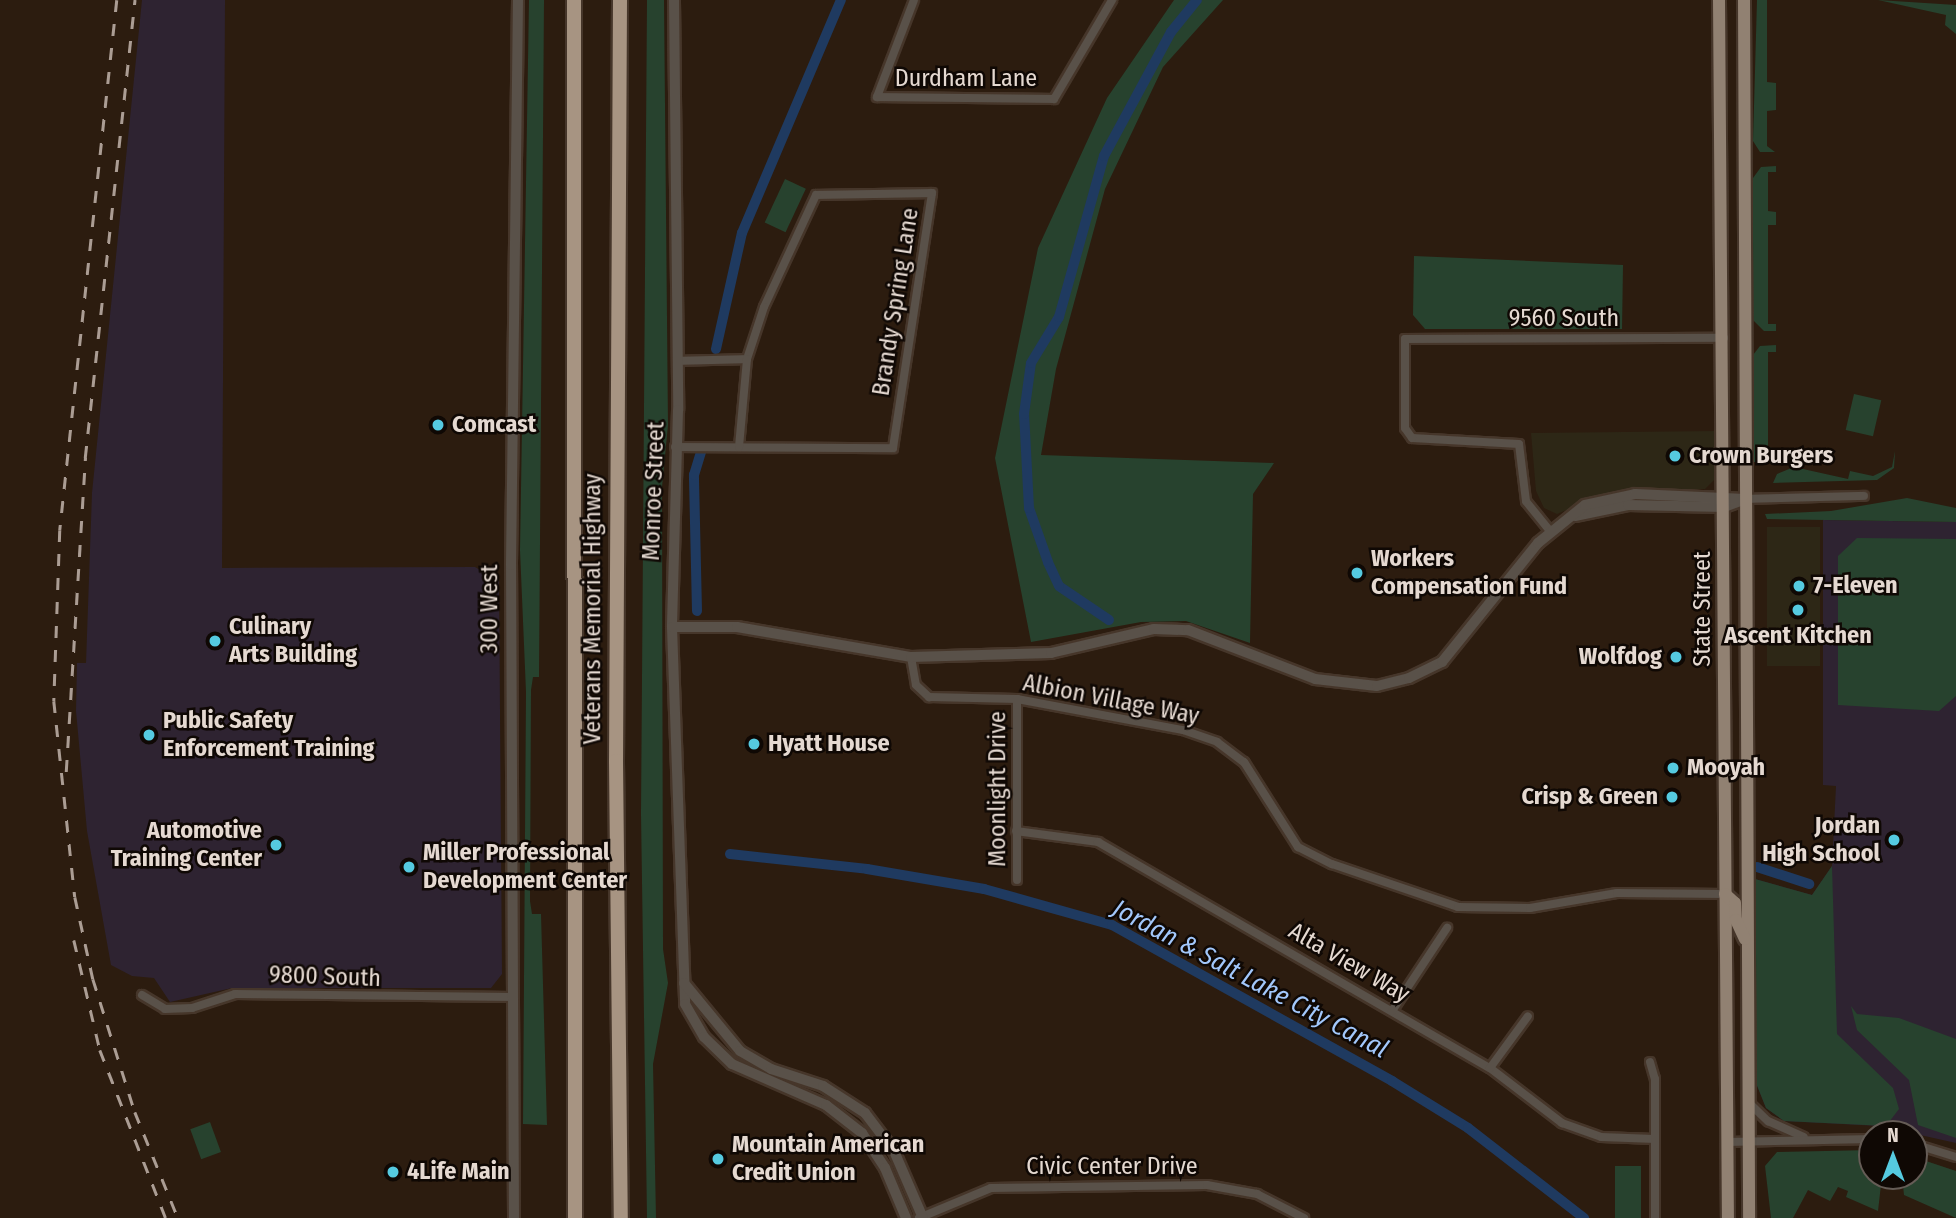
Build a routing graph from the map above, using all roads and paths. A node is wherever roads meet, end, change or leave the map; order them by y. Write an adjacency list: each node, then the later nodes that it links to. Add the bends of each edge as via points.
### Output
1 (519, 0): 30 (street, 300 West, via 511,565)
2 (574, 0): 45 (highway, Veterans Memorial Highway)
3 (620, 0): 10 (highway, Veterans Memorial Highway)
4 (626, 0): 10 (highway)
5 (674, 0): 13 (street, Monroe Street)
6 (914, 0): 7 (street, Durdham Lane, via 877,97 1054,99)
7 (1112, 0)
8 (1719, 0): 11 (main road, State Street)
9 (1744, 0): 17 (main road, State Street)
10 (621, 78): 46 (highway, Veterans Memorial Highway, via 616,533)
11 (1724, 338): 18 (main road, State Street); 19 (street, 9560 South, via 1405,339 1405,428 1412,438 1519,444 1526,501)
12 (747, 359): 13 (street); 15 (street); 15 (street, Brandy Spring Lane, via 764,307 816,195 932,193 893,449)
13 (677, 361): 14 (street, Monroe Street)
14 (675, 447): 15 (street); 20 (street, Monroe Street)
15 (739, 447)
16 (1864, 496): 17 (street)
17 (1746, 499): 18 (street); 27 (main road, State Street)
18 (1724, 501): 19 (street, via 1616,496 1586,505); 25 (main road, State Street)
19 (1550, 531): 21 (street, via 1442,662 1409,678 1377,686 1315,679 1188,630 1154,629 1051,653)
20 (673, 627): 21 (street, via 737,627); 28 (street, Monroe Street)
21 (911, 657): 22 (street, Albion Village Way, via 916,685 929,697)
22 (1017, 699): 23 (street, Moonlight Drive); 25 (street, Albion Village Way, via 1183,730 1217,742 1244,762 1298,847 1332,864 1458,907 1530,908 1601,894)
23 (1016, 831): 24 (street, Moonlight Drive); 31 (street, Alta View Way, via 1098,842)
24 (1017, 880)
25 (1725, 894): 27 (main road, via 1735,903 1736,920); 39 (main road, State Street)
26 (1447, 928): 31 (street)
27 (1747, 942): 35 (main road, State Street)
28 (684, 983): 43 (street, via 740,1051 771,1069 823,1086 864,1113 894,1151); 47 (street, Monroe Street, via 685,1004 693,1021 732,1064 826,1105 862,1133 885,1168)
29 (142, 995): 30 (street, 9800 South, via 165,1009 192,1007 235,994)
30 (513, 997): 44 (street, 300 West)
31 (1392, 1011): 34 (street, Alta View Way)
32 (1528, 1016): 34 (street)
33 (1650, 1062): 36 (street)
34 (1490, 1068): 36 (street, Alta View Way, via 1562,1123 1601,1137)
35 (1748, 1100): 37 (street, via 1775,1126); 40 (main road, State Street)
36 (1655, 1139): 49 (street)
37 (1810, 1139): 38 (street); 40 (street)
38 (1858, 1139)
39 (1727, 1142): 40 (street); 50 (main road, State Street)
40 (1748, 1142): 51 (main road, State Street)
41 (1928, 1148): 42 (street)
42 (1956, 1157)
43 (922, 1217): 48 (street, Civic Center Drive, via 991,1188 1207,1185 1256,1194)
44 (514, 1218)
45 (575, 1218)
46 (621, 1218)
47 (906, 1218)
48 (1304, 1218)
49 (1655, 1218)
50 (1728, 1218)
51 (1749, 1218)

